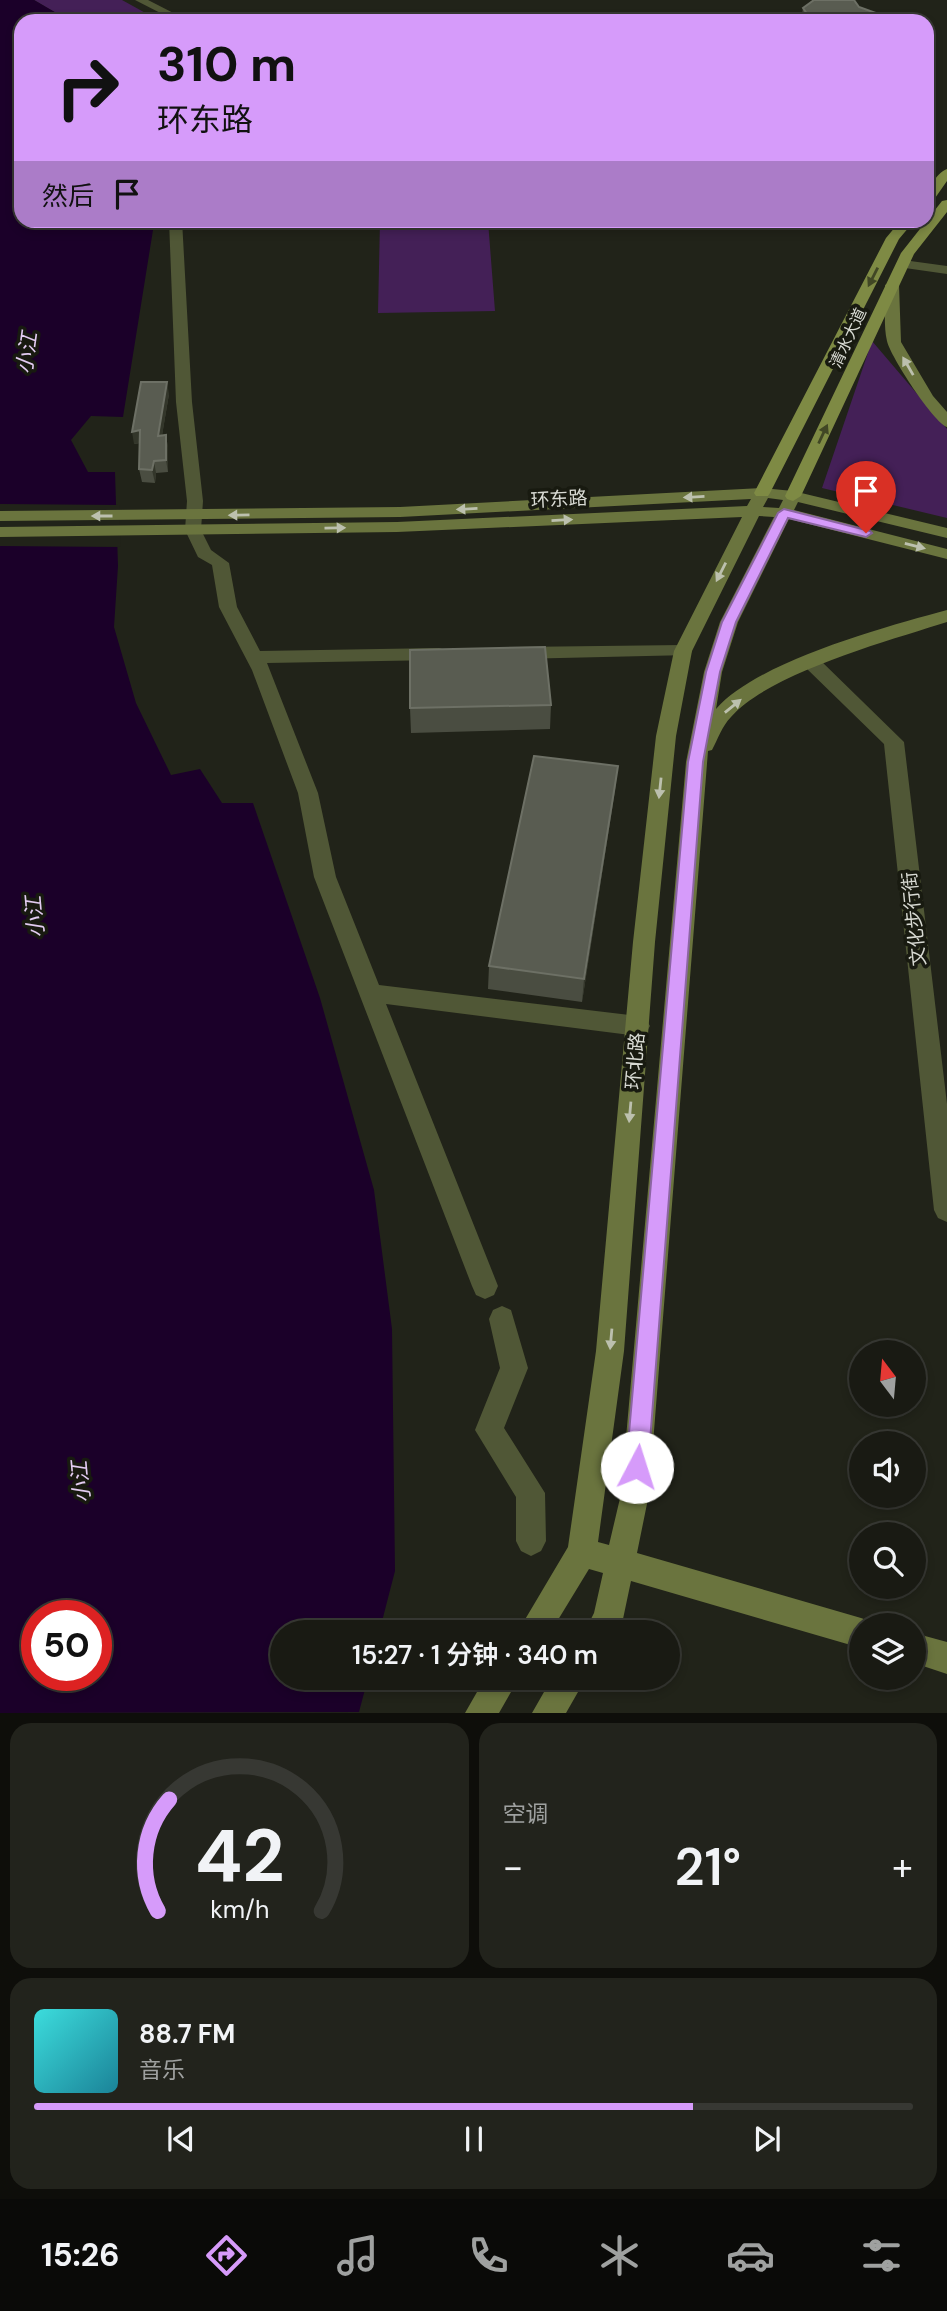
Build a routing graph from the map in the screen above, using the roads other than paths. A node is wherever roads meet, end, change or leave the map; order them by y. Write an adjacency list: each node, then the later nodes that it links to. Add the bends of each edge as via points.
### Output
1 (140, 0): 2 (street)
2 (169, 14)
3 (947, 173): 4 (main road)
4 (934, 190)
5 (947, 204): 6 (main road, 清水大道)
6 (934, 220)
7 (175, 228): 18 (street)
8 (902, 228): 14 (main road, 清水大道, one-way to 14)
9 (927, 228): 10 (main road, 清水大道)
10 (903, 264): 11 (street); 12 (main road, 清水大道)
11 (947, 270)
12 (892, 285): 13 (main road, one-way to 12, via 894,342); 15 (main road, 清水大道, one-way to 12)
13 (947, 422)
14 (757, 502): 15 (main road, 环东路); 18 (main road, 环东路, via 397,527); 23 (main road, 环北路, one-way to 23)
15 (789, 504): 20 (main road, 环东路); 21 (main road, 环东路, one-way to 21); 28 (main road, 环北路, via 729,622 713,672)
16 (0, 516): 17 (main road, one-way to 16)
17 (169, 523): 18 (main road, 环东路); 19 (main road)
18 (194, 523): 26 (street, via 204,552 220,564 228,607)
19 (0, 532)
20 (947, 533)
21 (947, 554)
22 (947, 616): 27 (main road)
23 (683, 651): 24 (street); 30 (main road, 环北路, one-way to 30, via 666,736)
24 (503, 653)
25 (462, 654): 26 (street)
26 (255, 657): 29 (street, via 308,793 325,877)
27 (812, 663): 28 (main road, one-way to 27, via 725,710 768,680); 31 (street, 文化步行街, via 894,742)
28 (696, 762): 36 (main road, 环北路, via 635,1494)
29 (369, 993): 30 (street); 32 (street)
30 (638, 1026): 35 (main road, 环北路, one-way to 35, via 610,1351)
31 (947, 1210)
32 (485, 1286)
33 (502, 1319): 34 (street, via 514,1368 489,1430 530,1493)
34 (531, 1541)
35 (582, 1552): 36 (main road); 37 (main road, 环北路)
36 (620, 1563): 38 (main road, 环北路); 39 (main road)
37 (539, 1620)
38 (607, 1620)
39 (849, 1630)
40 (926, 1652): 41 (main road)
41 (947, 1658)
42 (495, 1690): 44 (main road)
43 (562, 1690): 45 (main road)
44 (481, 1713)
45 (548, 1713)

